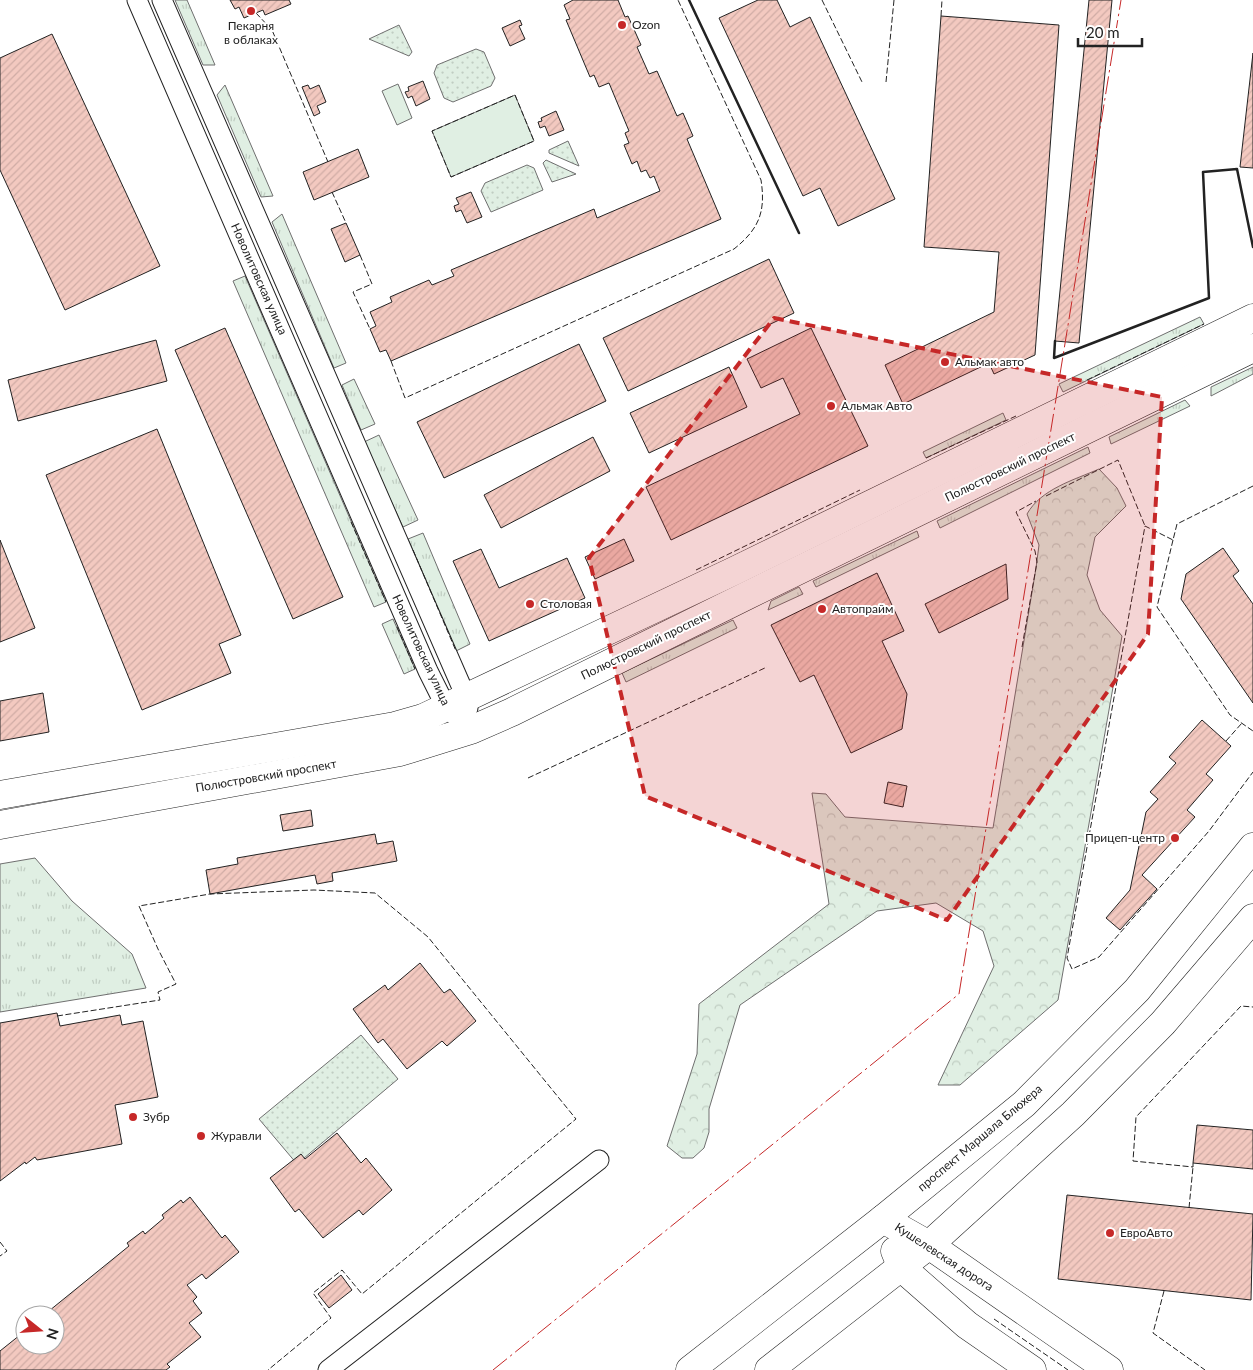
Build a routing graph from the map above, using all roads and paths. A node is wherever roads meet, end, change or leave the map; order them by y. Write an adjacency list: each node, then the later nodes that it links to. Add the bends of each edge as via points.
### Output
1 (137, 0): 5 (street, Новолитовская улица)
2 (162, 0): 5 (street, Новолитовская улица)
3 (1253, 318): 5 (main road, via 805,537)
4 (1253, 348): 6 (main road, Полюстровский проспект)
5 (456, 702): 6 (street, Новолитовская улица); 7 (main road, via 423,718 395,726)
6 (471, 730): 8 (main road, Полюстровский проспект, via 400,752)
7 (0, 796)
8 (0, 825)
9 (1253, 846): 12 (main road, проспект Маршала Блюхера, via 1131,997 1024,1104)
10 (1253, 918): 13 (main road, via 1164,1022 1073,1114)
11 (599, 1160): 15 (street)
12 (883, 1219): 13 (main road, Кушелевская дорога); 14 (main road, Кушелевская дорога); 16 (main road, проспект Маршала Блюхера)
13 (929, 1245): 14 (main road); 19 (main road, Кушелевская дорога)
14 (902, 1268): 17 (main road); 18 (main road, Кушелевская дорога, via 967,1325)
15 (328, 1370)
16 (690, 1370)
17 (769, 1370)
18 (1032, 1370)
19 (1109, 1370)

